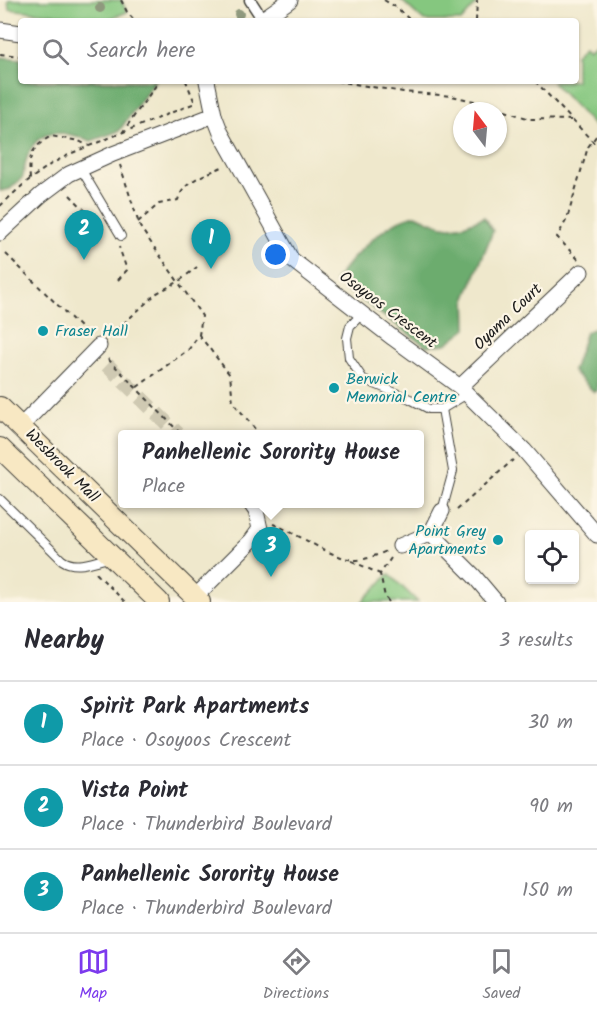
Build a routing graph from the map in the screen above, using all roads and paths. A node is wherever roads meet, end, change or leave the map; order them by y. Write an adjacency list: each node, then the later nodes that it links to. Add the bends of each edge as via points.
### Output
1 (121, 0): 6 (path)
2 (250, 0): 7 (street)
3 (290, 0): 8 (street)
4 (384, 0): 9 (path)
5 (477, 0): 10 (path)
6 (132, 18)
7 (261, 18)
8 (265, 18)
9 (408, 18)
10 (476, 18)
11 (0, 30): 12 (street)
12 (18, 33)
13 (0, 54): 14 (path)
14 (18, 56)
15 (157, 84): 21 (path)
16 (208, 84): 19 (street, Osoyoos Crescent)
17 (355, 84): 20 (path, via 474,100 530,119)
18 (538, 84): 20 (path)
19 (214, 115): 26 (street); 41 (street, Osoyoos Crescent, via 220,133 291,259)
20 (572, 120): 23 (path)
21 (122, 133)
22 (597, 135): 23 (path)
23 (592, 140): 25 (path); 38 (path, via 567,219 557,237 583,264)
24 (89, 146): 29 (path, via 51,136 29,158)
25 (597, 146)
26 (113, 154): 28 (street); 31 (path, via 123,170)
27 (222, 167): 31 (path, via 192,180 178,200 159,204)
28 (81, 169): 32 (street, via 40,195); 34 (lane)
29 (30, 179)
30 (70, 195): 33 (path)
31 (138, 222): 40 (path)
32 (2, 227)
33 (108, 234)
34 (121, 236)
35 (114, 242): 39 (path, via 127,266)
36 (6, 254): 43 (path)
37 (197, 267): 40 (path)
38 (581, 272): 45 (street, Oyama Court)
39 (118, 280)
40 (178, 282): 42 (path, via 202,316); 43 (path, via 158,293)
41 (362, 314): 45 (street, Osoyoos Crescent); 47 (lane, via 350,326 347,338 349,358 363,379 429,409)
42 (199, 335): 44 (path, via 189,348); 50 (path, via 230,375 233,402)
43 (99, 346): 44 (path); 48 (street)
44 (136, 388): 49 (path)
45 (464, 391): 47 (lane); 52 (street, Osoyoos Crescent)
46 (0, 407): 48 (main road, Wesbrook Mall)
47 (442, 409): 55 (lane, via 453,471)
48 (21, 426): 64 (main road, Wesbrook Mall)
49 (176, 430)
50 (255, 430)
51 (0, 448): 60 (main road, Wesbrook Mall)
52 (524, 450): 55 (path); 58 (street, Osoyoos Crescent)
53 (0, 499): 60 (lane, via 70,565)
54 (254, 508): 56 (street)
55 (448, 512): 57 (street)
56 (259, 520): 61 (path); 64 (street, via 260,529 252,540)
57 (431, 533): 59 (street); 68 (street)
58 (597, 535)
59 (400, 546): 61 (path, via 374,556); 63 (path)
60 (113, 557): 66 (main road, Wesbrook Mall)
61 (350, 559): 63 (path)
62 (94, 571): 65 (path)
63 (380, 574): 67 (path)
64 (195, 600)
65 (125, 602)
66 (159, 602)
67 (389, 602)
68 (495, 602)

